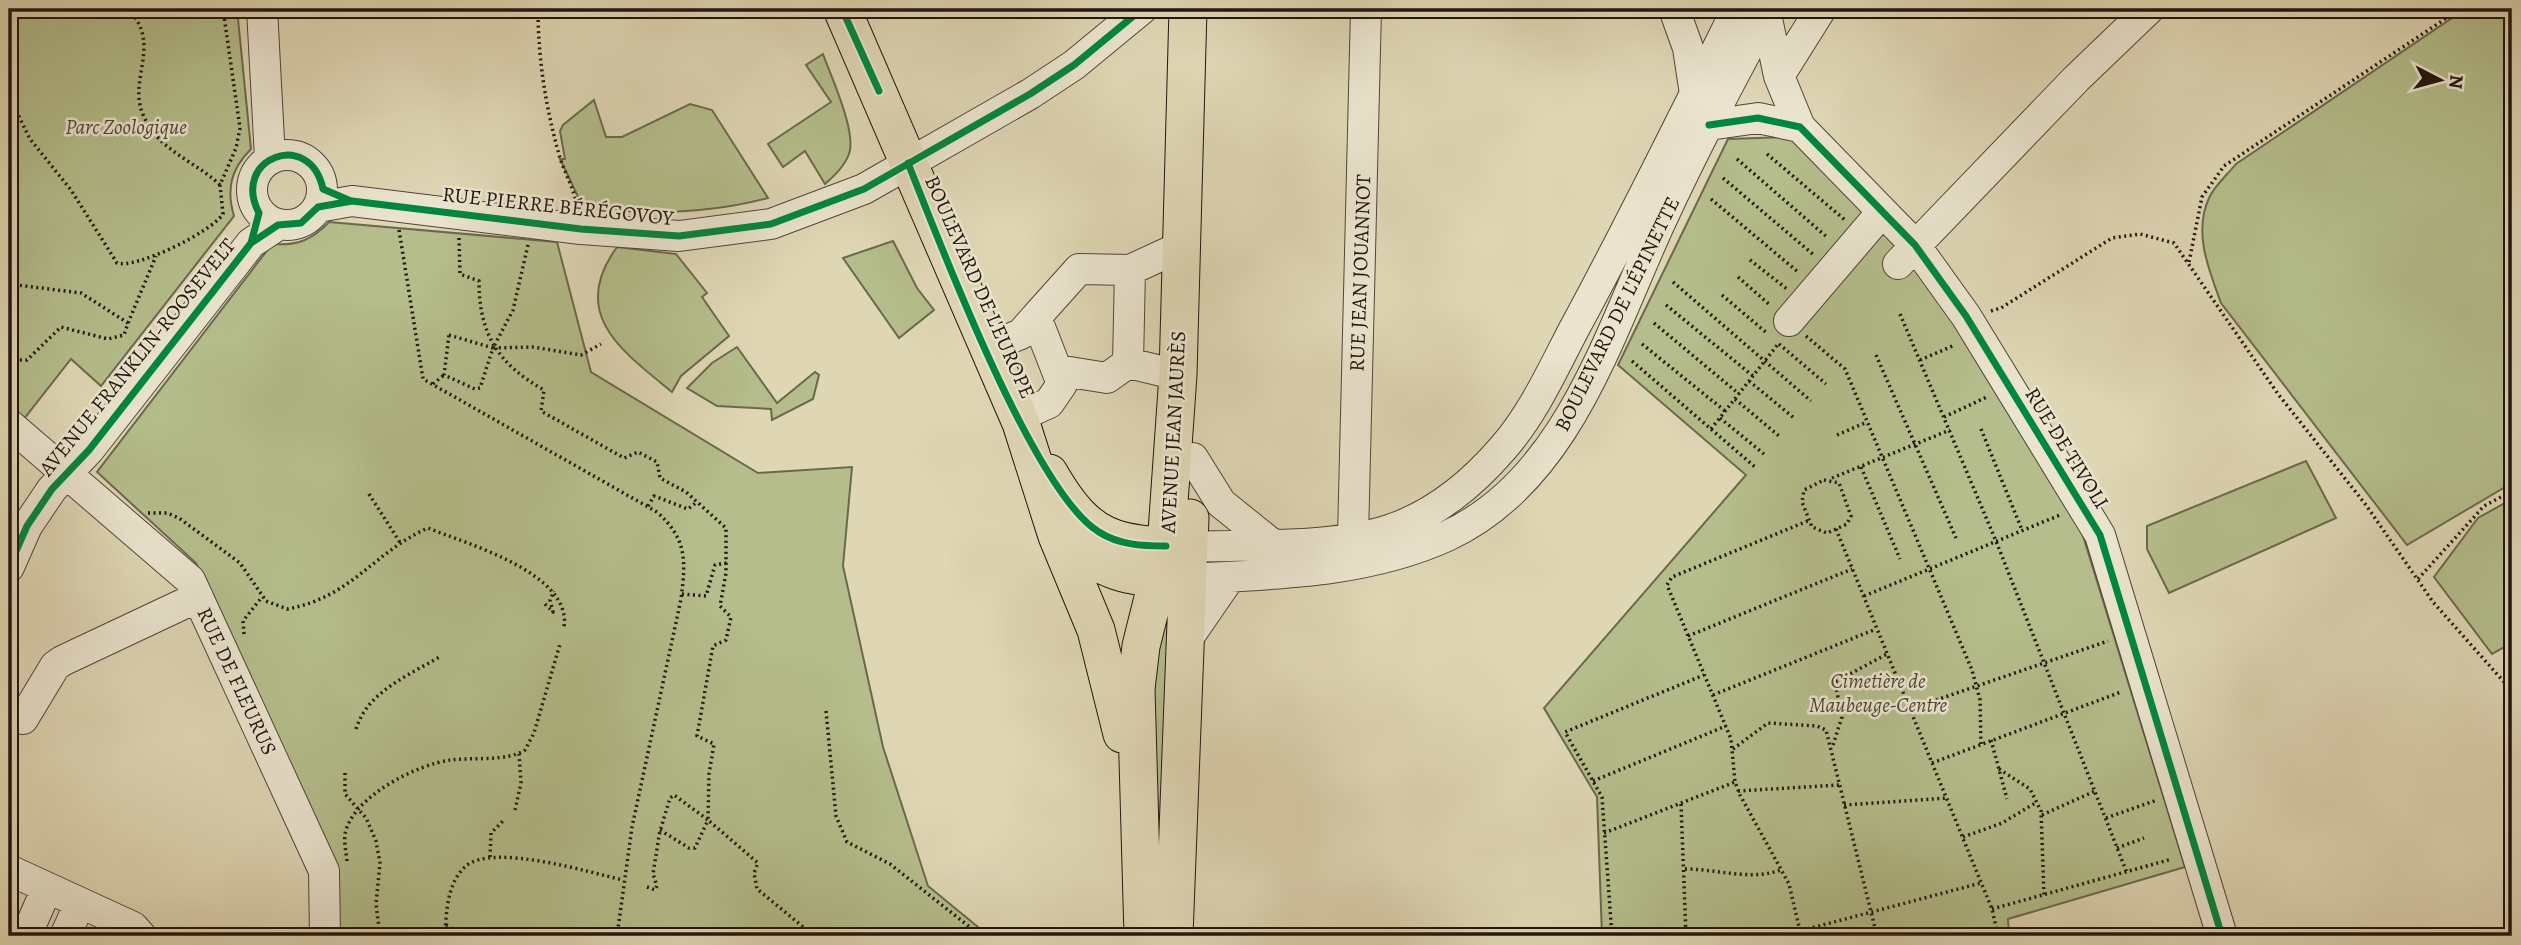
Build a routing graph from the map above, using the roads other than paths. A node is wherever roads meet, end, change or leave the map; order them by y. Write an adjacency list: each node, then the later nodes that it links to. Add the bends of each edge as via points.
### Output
1 (262, 9): 16 (street)
2 (842, 9): 17 (main road, BOULEVARD DE L'EUROPE)
3 (1142, 9): 17 (street, RUE PIERRE BÉRÉGOVOY, via 1041,87)
4 (1188, 9): 21 (main road, AVENUE JEAN JAURÈS)
5 (1211, 9): 32 (main road, AVENUE JEAN JAURÈS)
6 (1366, 9): 35 (street, RUE JEAN JOUANNOT)
7 (1674, 9): 13 (street, via 1688,48)
8 (1738, 9): 13 (street, BOULEVARD DE L'ÉPINETTE)
9 (1821, 9): 12 (street)
10 (2141, 11): 22 (street)
11 (1768, 12): 12 (street); 14 (street, BOULEVARD DE L'ÉPINETTE)
12 (1779, 76): 15 (street)
13 (1695, 94): 35 (street, BOULEVARD DE L'ÉPINETTE, via 1602,279 1506,445 1472,481 1432,509 1388,530)
14 (1709, 125): 15 (street, via 1758,118); 39 (street, BOULEVARD DE L'ÉPINETTE, via 1580,399 1552,447 1522,484 1448,535 1397,555 1348,566)
15 (1800, 127): 19 (street, RUE DE TIVOLI)
16 (279, 157): 18 (street, via 308,162 316,169); 20 (street, via 253,178 253,202)
17 (908, 163): 18 (street, RUE PIERRE BÉRÉGOVOY, via 864,189 771,224 679,236); 26 (main road, BOULEVARD DE L'EUROPE)
18 (320, 198): 20 (street, via 301,223)
19 (1882, 212): 22 (street, RUE DE TIVOLI); 24 (street)
20 (268, 219): 33 (street, AVENUE FRANKLIN-ROOSEVELT)
21 (1182, 246): 23 (street); 29 (main road, AVENUE JEAN JAURÈS)
22 (1906, 255): 53 (street, RUE DE TIVOLI, via 1963,329 2101,536)
23 (1130, 270): 25 (street, via 1079,269); 27 (street)
24 (1821, 285)
25 (1036, 317): 26 (street, via 1021,334); 28 (street)
26 (986, 348): 30 (main road, BOULEVARD DE L'EUROPE)
27 (1128, 363): 28 (street, via 1107,378); 29 (street)
28 (1057, 370): 30 (street, via 1062,384 1049,403)
29 (1178, 375): 37 (main road, AVENUE JEAN JAURÈS)
30 (1019, 420): 34 (main road, BOULEVARD DE L'EUROPE); 37 (main road, via 1080,517 1099,532)
31 (9, 424): 33 (street, RUE DE FLEURUS)
32 (1193, 458): 36 (street, via 1221,503); 37 (main road, AVENUE JEAN JAURÈS)
33 (66, 474): 38 (street, AVENUE FRANKLIN-ROOSEVELT, via 27,526); 40 (street, RUE DE FLEURUS, via 190,580)
34 (1057, 536): 37 (main road, via 1102,568); 43 (main road, BOULEVARD DE L'EUROPE, via 1096,630)
35 (1353, 537): 36 (street, BOULEVARD DE L'ÉPINETTE)
36 (1272, 544): 37 (street, BOULEVARD DE L'ÉPINETTE)
37 (1175, 563): 39 (street, BOULEVARD DE L'ÉPINETTE); 41 (main road, AVENUE JEAN JAURÈS); 43 (main road, AVENUE JEAN JAURÈS, via 1141,646 1136,689)
38 (9, 567)
39 (1230, 577): 41 (street)
40 (198, 597): 42 (street, via 62,661 23,719); 50 (street, RUE DE FLEURUS, via 324,871)
41 (1186, 640): 52 (main road, AVENUE JEAN JAURÈS)
42 (9, 713)
43 (1140, 803): 51 (main road, AVENUE JEAN JAURÈS)
44 (9, 870): 45 (street)
45 (47, 888): 46 (street); 48 (street)
46 (80, 903): 47 (street); 49 (street)
47 (134, 933)
48 (26, 936)
49 (65, 936)
50 (325, 936)
51 (1143, 936)
52 (1174, 936)
53 (2221, 936)

